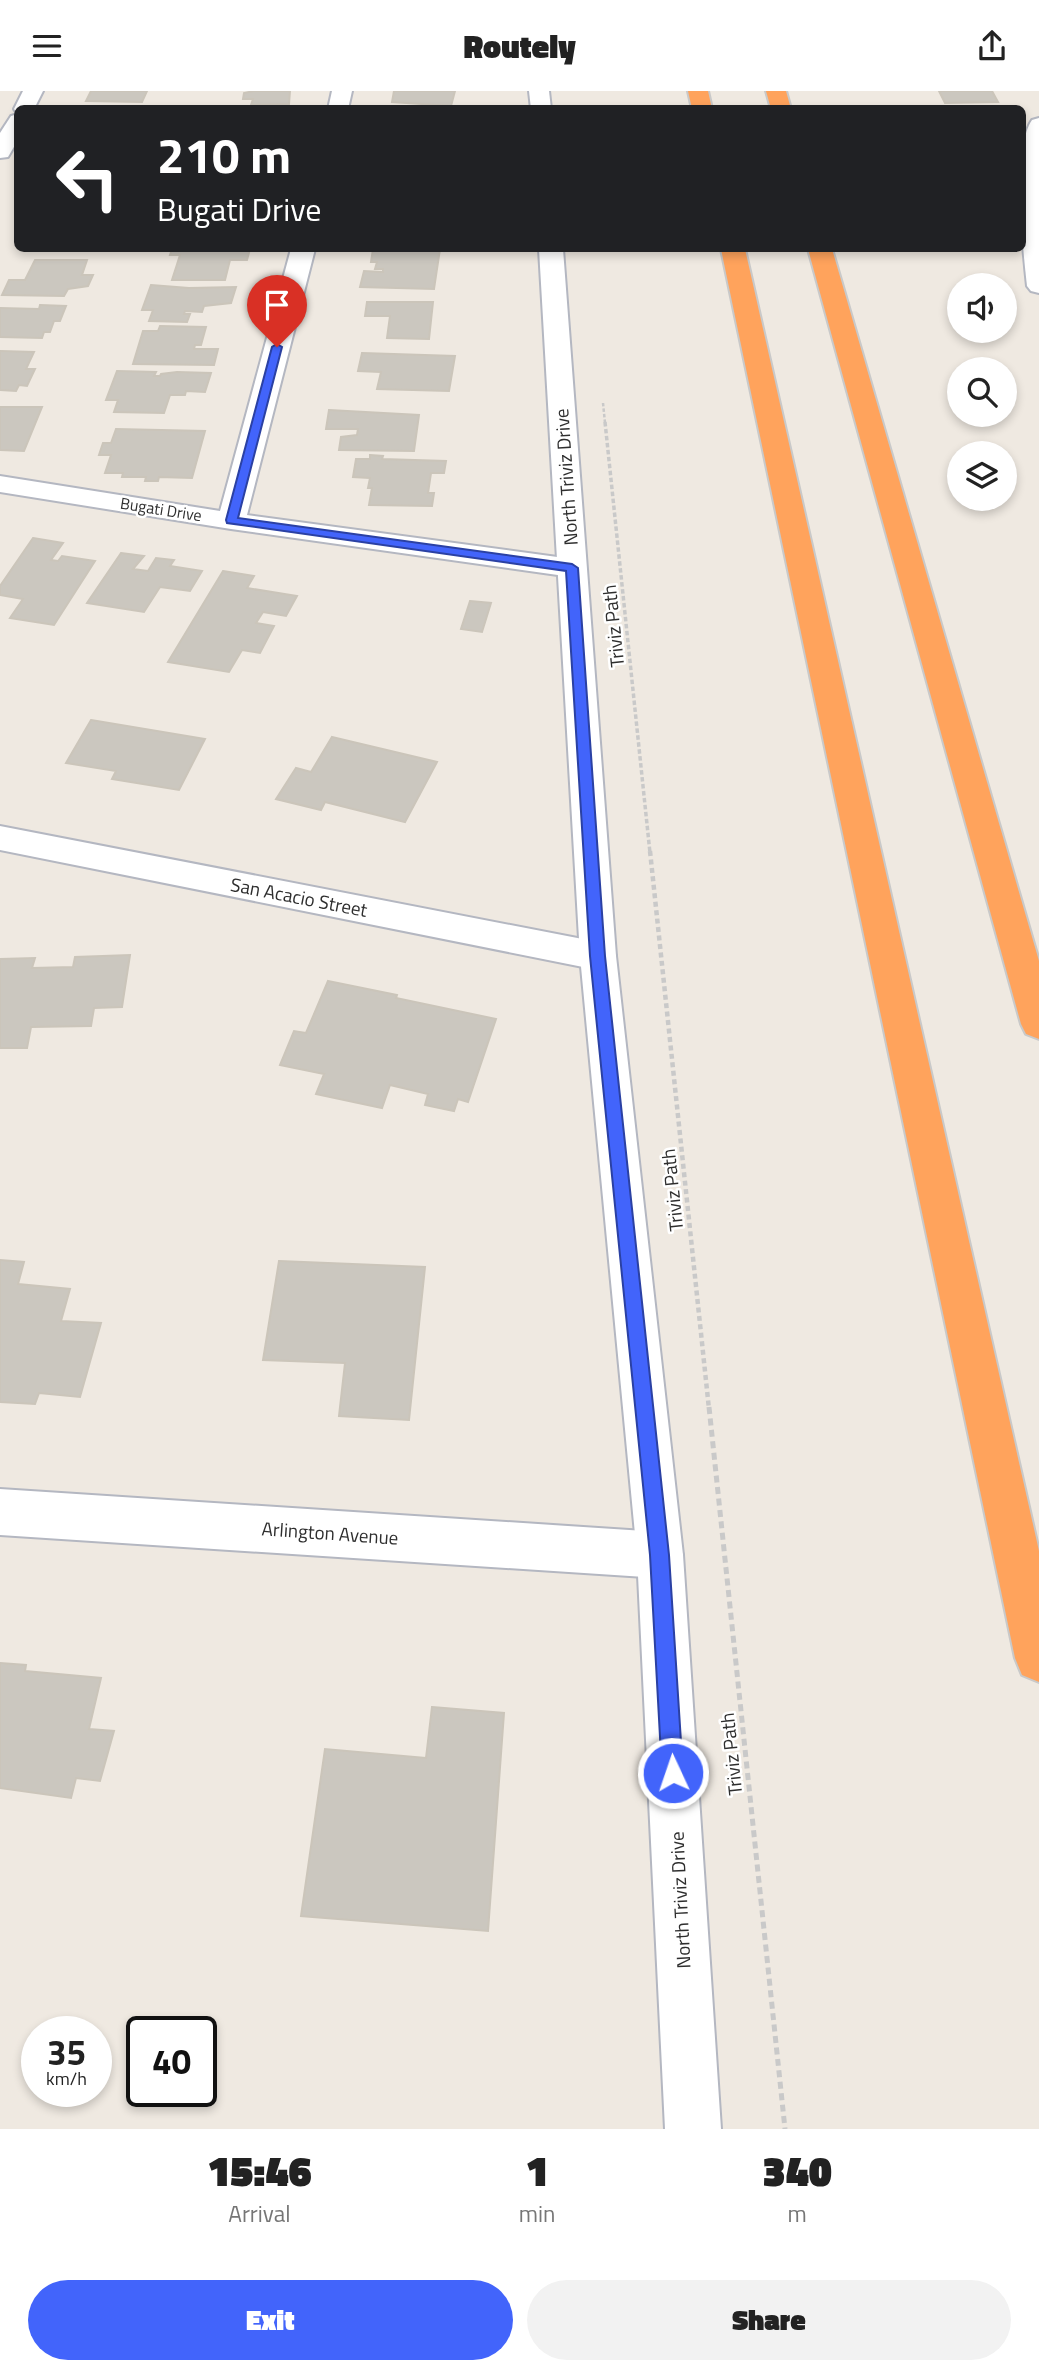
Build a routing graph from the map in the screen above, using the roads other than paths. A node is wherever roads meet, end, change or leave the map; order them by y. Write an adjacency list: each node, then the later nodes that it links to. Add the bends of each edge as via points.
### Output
1 (1039, 124): 8 (street, via 1030,161 1029,193)
2 (14, 127): 3 (street)
3 (0, 151)
4 (302, 252): 10 (street)
5 (551, 252): 11 (street, North Triviz Drive)
6 (734, 252): 17 (highway)
7 (821, 252): 14 (highway)
8 (1039, 286)
9 (0, 484): 10 (street, Bugati Drive)
10 (231, 520): 11 (street, Bugati Drive)
11 (572, 568): 13 (street, North Triviz Drive)
12 (0, 838): 13 (street, San Acacio Street)
13 (598, 956): 16 (street, North Triviz Drive)
14 (1039, 1024)
15 (0, 1512): 16 (street, Arlington Avenue)
16 (660, 1555): 18 (street, North Triviz Drive)
17 (1039, 1658)
18 (693, 2129)

